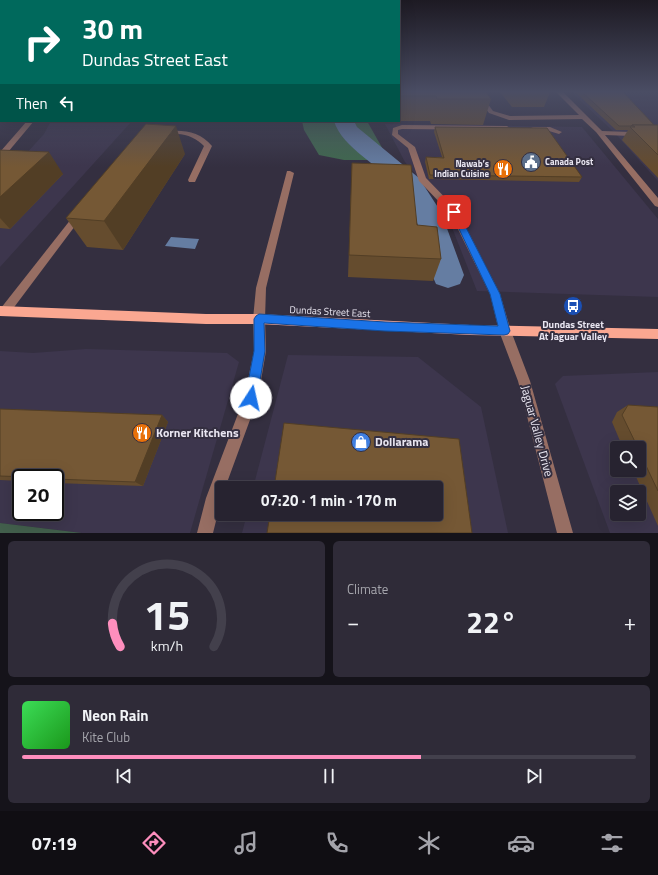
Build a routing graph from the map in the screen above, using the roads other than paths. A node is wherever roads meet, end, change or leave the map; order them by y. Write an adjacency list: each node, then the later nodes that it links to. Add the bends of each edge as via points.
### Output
1 (506, 117): 2 (street)
2 (584, 117): 7 (street)
3 (30, 122): 10 (street)
4 (513, 128): 17 (street, Jaguar Valley Drive, via 395,129 395,135 411,147 422,179 454,212 495,294)
5 (528, 129): 6 (street, via 550,129)
6 (559, 132)
7 (599, 134): 8 (street); 13 (street)
8 (658, 135)
9 (155, 138): 12 (street, via 182,132 202,139 208,146)
10 (0, 156)
11 (290, 172): 16 (street, via 262,288)
12 (192, 180)
13 (658, 204)
14 (83, 210): 15 (street)
15 (3, 311): 16 (main road, Dundas Street East)
16 (259, 319): 17 (main road, Dundas Street East); 19 (street, via 260,351 251,398 214,498)
17 (504, 331): 18 (main road, Dundas Street East); 20 (street, Jaguar Valley Drive, via 524,381)
18 (658, 334)
19 (205, 533)
20 (565, 533)

